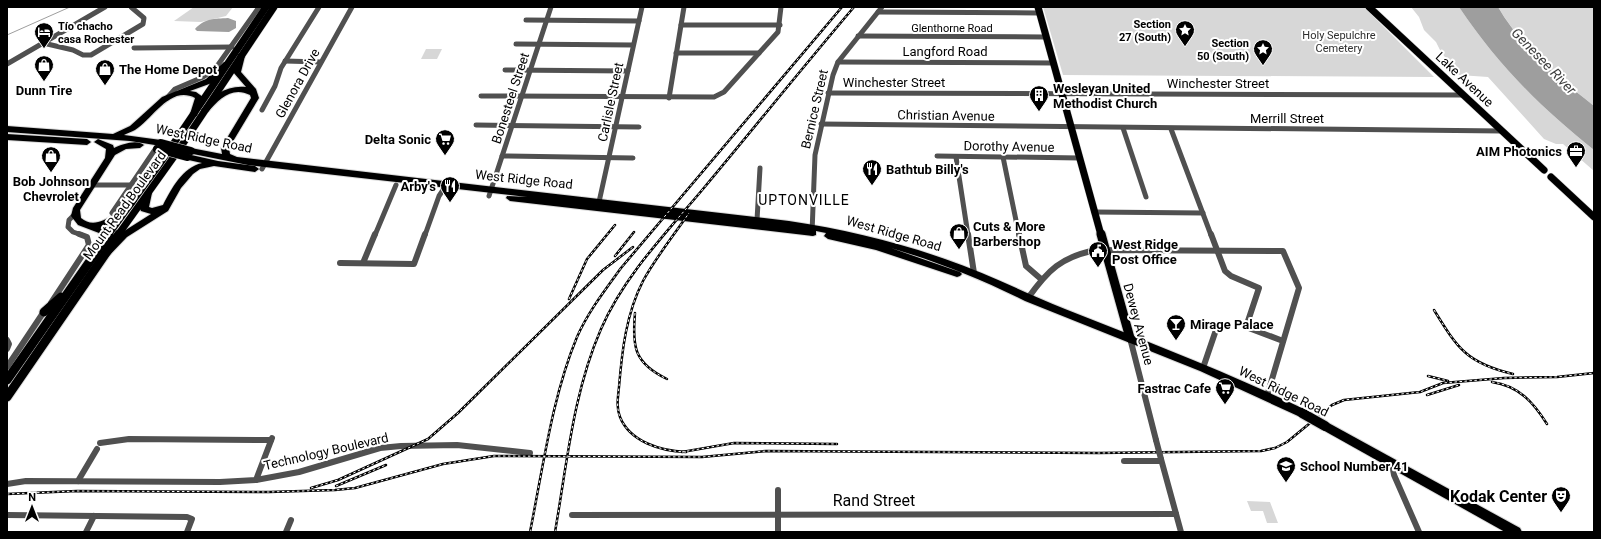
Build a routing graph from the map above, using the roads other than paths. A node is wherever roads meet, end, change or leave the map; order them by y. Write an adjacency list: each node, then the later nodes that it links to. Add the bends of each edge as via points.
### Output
1 (104, 7): 23 (street)
2 (131, 7): 23 (street, via 144,18 143,24 94,55 83,55)
3 (259, 7): 27 (street)
4 (266, 7): 37 (main road, Mount Read Boulevard)
5 (274, 7): 31 (main road, Mount Read Boulevard)
6 (319, 7): 32 (street)
7 (352, 7): 33 (street, Glenora Drive)
8 (551, 7): 17 (street, Bonesteel Street)
9 (642, 7): 18 (street, Carlisle Street)
10 (684, 7): 19 (street)
11 (781, 7): 20 (street)
12 (882, 7): 15 (street, Bernice Street)
13 (1370, 7): 44 (main road, Lake Avenue)
14 (1038, 10): 15 (street); 22 (main road, Dewey Avenue)
15 (878, 12): 21 (street, Bernice Street)
16 (526, 20): 17 (street)
17 (547, 20): 18 (street); 25 (street, Bonesteel Street)
18 (639, 21): 26 (street, Carlisle Street)
19 (681, 25): 20 (street); 29 (street)
20 (780, 25): 30 (street, via 776,34)
21 (858, 36): 22 (street, Glenthorne Road); 34 (street, Bernice Street)
22 (1045, 37): 35 (main road, Dewey Avenue)
23 (42, 43): 36 (street)
24 (516, 44): 25 (street)
25 (539, 44): 26 (street); 39 (street, Bonesteel Street)
26 (633, 45): 40 (street, Carlisle Street)
27 (232, 47): 28 (street); 47 (street, via 212,72 176,89)
28 (134, 48)
29 (676, 53): 30 (street); 49 (street)
30 (759, 53): 49 (street, via 718,96)
31 (240, 56): 43 (highway, via 237,72); 50 (main road, Mount Read Boulevard)
32 (285, 61): 33 (street); 51 (street)
33 (321, 62): 83 (street, Glenora Drive)
34 (838, 62): 35 (street, Langford Road); 41 (street, Bernice Street)
35 (1053, 63): 42 (main road, Dewey Avenue)
36 (7, 64)
37 (227, 64): 47 (highway, via 206,82); 52 (main road, Mount Read Boulevard)
38 (506, 70): 39 (street)
39 (531, 70): 40 (street); 46 (street, Bonesteel Street)
40 (628, 70): 48 (street, Carlisle Street)
41 (828, 93): 42 (street, Winchester Street); 54 (street, Bernice Street)
42 (1062, 94): 44 (street, Winchester Street); 59 (main road, Dewey Avenue)
43 (254, 95): 50 (highway, via 243,89 229,91 219,96); 68 (highway, via 254,101)
44 (1464, 95): 63 (main road, Lake Avenue)
45 (481, 96): 46 (street)
46 (522, 97): 48 (street); 56 (street, Bonesteel Street)
47 (167, 98): 52 (highway, via 184,93 196,95 199,100); 53 (highway)
48 (622, 98): 49 (street); 57 (street, Carlisle Street)
49 (669, 98)
50 (205, 110): 93 (main road, Mount Read Boulevard)
51 (262, 110)
52 (194, 114): 95 (main road, Mount Read Boulevard)
53 (140, 122): 65 (highway, via 124,133); 67 (highway, via 134,134)
54 (821, 124): 59 (street, Christian Avenue); 105 (street, Bernice Street, via 814,155)
55 (476, 125): 56 (street)
56 (512, 126): 57 (street); 73 (street, Bonesteel Street)
57 (616, 126): 58 (street); 76 (street, Carlisle Street)
58 (639, 127)
59 (1071, 128): 60 (street, Merrill Street); 80 (main road, Dewey Avenue)
60 (1123, 128): 61 (street, Merrill Street); 94 (street)
61 (1170, 129): 63 (street, Merrill Street); 100 (street)
62 (7, 130): 66 (highway, West Ridge Road)
63 (1502, 130): 85 (main road, Lake Avenue)
64 (7, 137): 66 (highway, West Ridge Road, via 36,140)
65 (105, 137): 66 (highway, West Ridge Road); 67 (highway, West Ridge Road)
66 (97, 139): 69 (highway, West Ridge Road); 78 (highway, via 110,147)
67 (148, 140): 70 (highway, West Ridge Road)
68 (228, 144): 72 (highway, via 217,152); 81 (highway, via 225,154)
69 (140, 145): 70 (highway, West Ridge Road); 78 (highway, via 122,147)
70 (158, 147): 71 (highway, West Ridge Road, bridge); 89 (street, Mount Read Boulevard)
71 (189, 154): 72 (highway, West Ridge Road); 82 (highway, West Ridge Road); 86 (highway, via 193,163)
72 (202, 154): 81 (highway, West Ridge Road)
73 (502, 156): 76 (street); 92 (street, Bonesteel Street)
74 (937, 156): 75 (street, Dorothy Avenue)
75 (956, 156): 77 (street, Dorothy Avenue); 112 (street)
76 (610, 157): 79 (street); 97 (street, Carlisle Street)
77 (1003, 157): 80 (street, Dorothy Avenue); 114 (street, via 1026,266)
78 (108, 158): 88 (highway)
79 (633, 158)
80 (1080, 158): 98 (main road, Dewey Avenue)
81 (235, 160): 83 (highway, West Ridge Road)
82 (218, 164): 83 (highway, West Ridge Road); 86 (highway, via 202,165)
83 (263, 166): 90 (highway, West Ridge Road); 92 (highway, West Ridge Road)
84 (760, 168): 103 (street)
85 (1544, 170)
86 (190, 172): 96 (highway)
87 (1551, 176): 102 (main road)
88 (91, 185): 89 (street); 101 (highway)
89 (130, 185): 99 (street, Mount Read Boulevard)
90 (396, 185): 91 (highway, West Ridge Road); 111 (street)
91 (443, 190): 92 (highway, West Ridge Road); 111 (street, via 414,264)
92 (490, 193): 97 (highway, West Ridge Road); 105 (highway, West Ridge Road)
93 (148, 194): 96 (highway, via 143,207 147,211 160,209); 109 (main road, Mount Read Boulevard)
94 (1146, 197)
95 (133, 201): 104 (highway, via 112,220); 106 (main road, Mount Read Boulevard)
96 (170, 201): 109 (highway, via 164,210 126,233)
97 (599, 202): 103 (highway, West Ridge Road)
98 (1094, 212): 100 (street); 107 (main road, Dewey Avenue)
99 (112, 213)
100 (1203, 213): 108 (street)
101 (75, 214): 104 (highway, via 78,221); 116 (street, Mount Read Boulevard, via 69,220 68,227 87,237 90,244)
102 (1594, 217)
103 (757, 220): 105 (highway, West Ridge Road)
104 (85, 225): 106 (highway, via 102,231)
105 (812, 230): 112 (highway, West Ridge Road, via 878,241); 115 (highway, West Ridge Road, via 877,247)
106 (99, 248): 113 (main road, Mount Read Boulevard)
107 (1105, 250): 108 (street); 114 (street, via 1069,256); 118 (main road, Dewey Avenue)
108 (1218, 251): 120 (street, via 1228,274 1259,288 1246,327); 120 (street, via 1283,251 1299,288)
109 (102, 258): 126 (main road, Mount Read Boulevard)
110 (340, 263): 111 (street)
111 (363, 263)
112 (974, 274): 115 (highway, West Ridge Road)
113 (76, 279): 116 (main road); 124 (main road, Mount Read Boulevard)
114 (1041, 279): 115 (street)
115 (1028, 298): 118 (highway, West Ridge Road)
116 (44, 312): 122 (street, Mount Read Boulevard)
117 (1218, 324): 123 (street)
118 (1130, 338): 123 (highway, West Ridge Road); 128 (street, Dewey Avenue, bridge)
119 (7, 340): 121 (street)
120 (1283, 341): 125 (street)
121 (7, 349)
122 (7, 367)
123 (1203, 368): 125 (highway, West Ridge Road)
124 (7, 380)
125 (1267, 396): 130 (highway, West Ridge Road, bridge)
126 (7, 397)
127 (530, 453): 131 (street, Technology Boulevard, via 457,445 380,448 299,472)
128 (1161, 460): 129 (street); 136 (street, Dewey Avenue)
129 (1124, 461)
130 (1392, 464): 146 (street, via 1394,475); 147 (highway, West Ridge Road)
131 (256, 480): 132 (street, Technology Boulevard); 132 (street, via 272,438 129,439 98,446)
132 (78, 481): 133 (street, Technology Boulevard, via 26,481)
133 (7, 484)
134 (778, 490): 135 (street)
135 (778, 514): 136 (street, Rand Street); 138 (street, Rand Street); 144 (street)
136 (1176, 514): 145 (street, Dewey Avenue)
137 (7, 515): 139 (street)
138 (572, 515)
139 (94, 516): 141 (street); 142 (street, via 192,518)
140 (291, 520): 143 (street)
141 (86, 532)
142 (187, 532)
143 (286, 532)
144 (778, 532)
145 (1181, 532)
146 (1419, 532)
147 (1516, 532)

